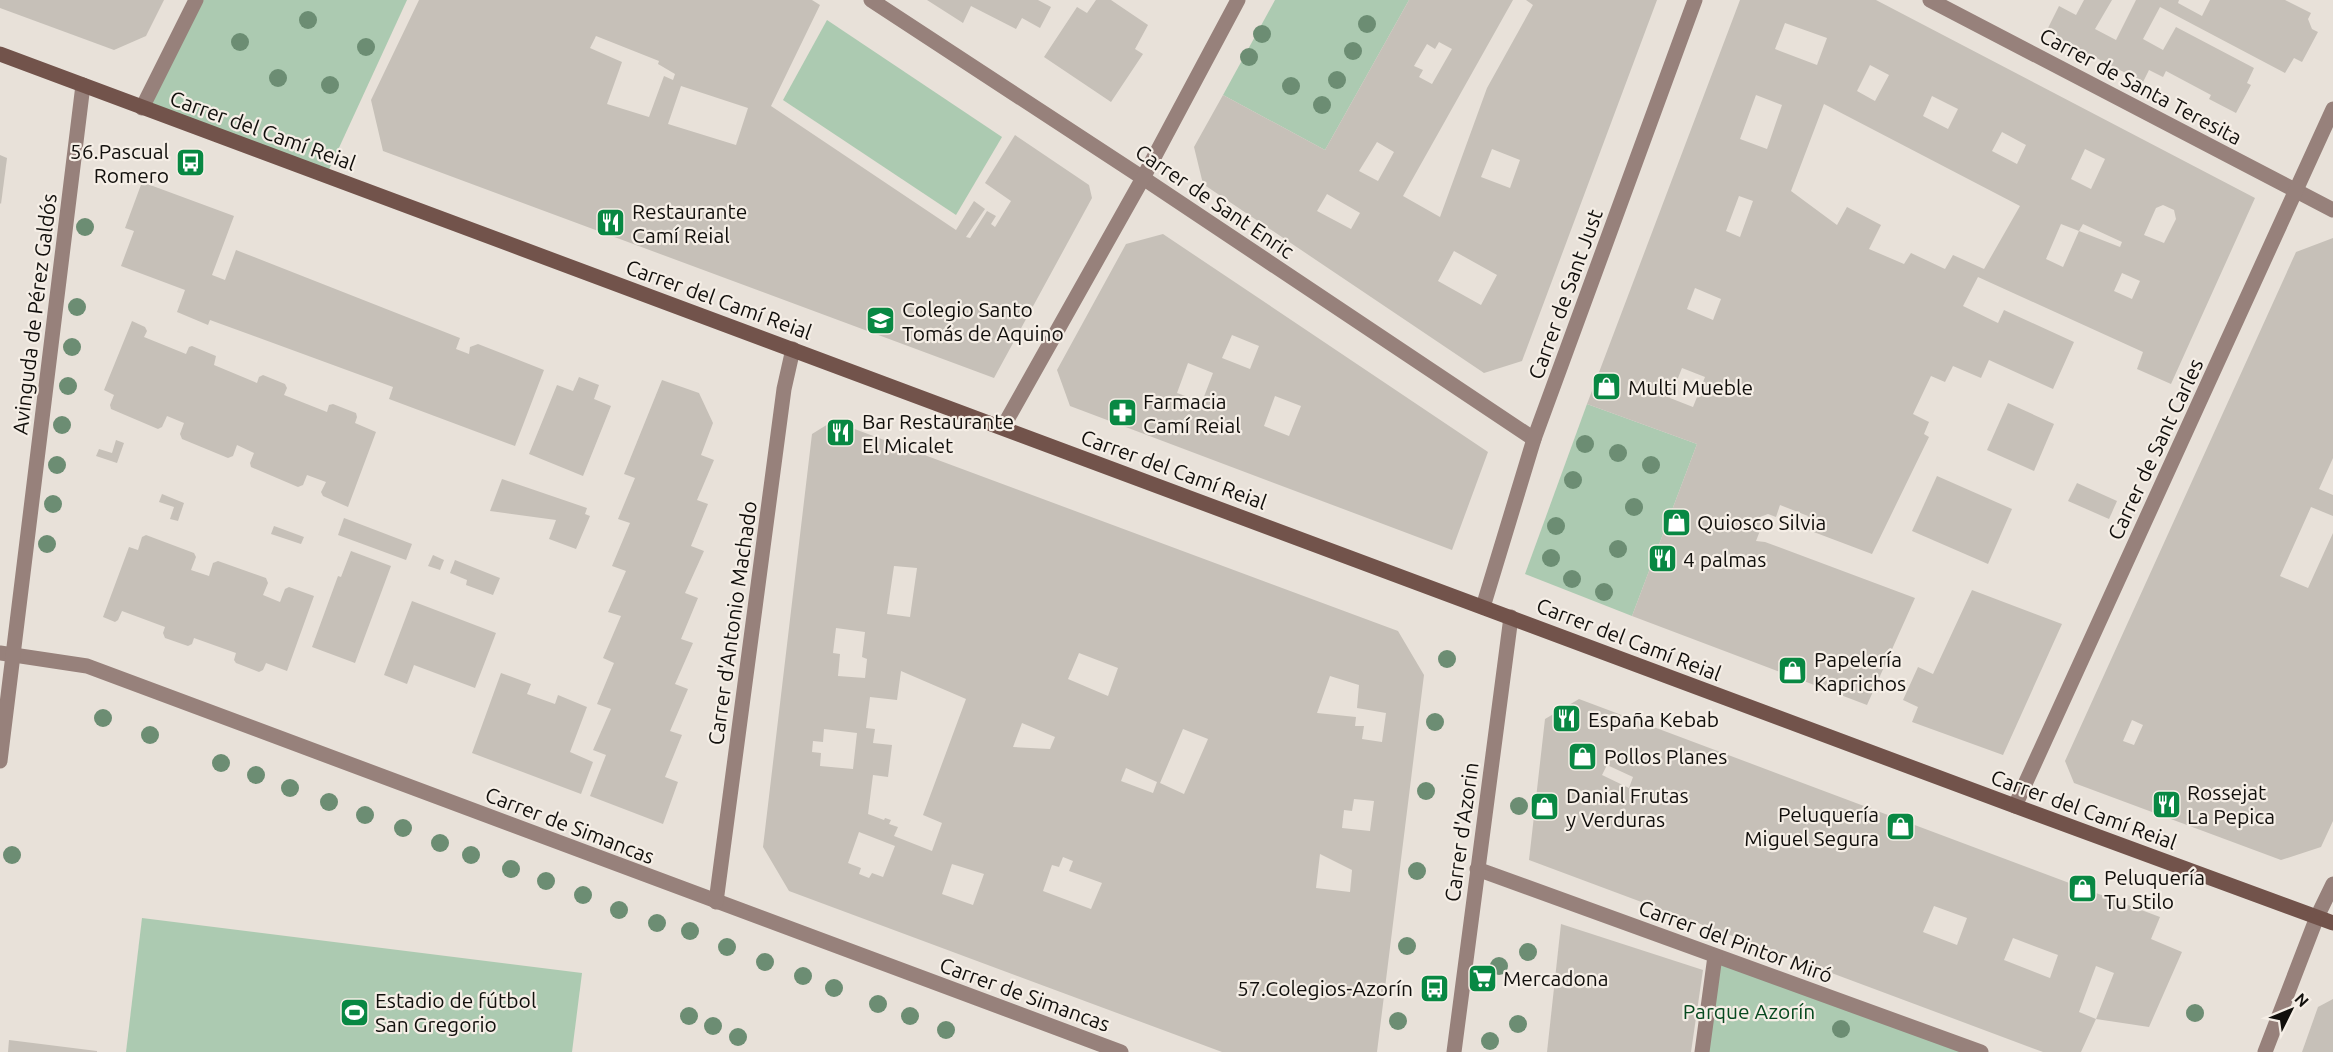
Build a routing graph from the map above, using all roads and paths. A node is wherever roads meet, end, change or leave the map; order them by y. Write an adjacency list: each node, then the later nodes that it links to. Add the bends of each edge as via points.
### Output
1 (196, 0): 8 (street)
2 (871, 0): 10 (street, Carrer de Sant Enric)
3 (1238, 0): 10 (street)
4 (1695, 0): 15 (street, Carrer de Sant Just)
5 (1930, 0): 11 (street, Carrer de Santa Teresita)
6 (0, 54): 7 (street, Carrer del Camí Reial)
7 (83, 85): 8 (street, Carrer del Camí Reial); 18 (street, Avinguda de Pérez Galdós)
8 (142, 108): 13 (street, Carrer del Camí Reial)
9 (2333, 109): 11 (street, Carrer de Sant Carles)
10 (1143, 178): 14 (street); 15 (street, Carrer de Sant Enric)
11 (2297, 191): 12 (street, Carrer de Santa Teresita); 20 (street, Carrer de Sant Carles)
12 (2333, 210)
13 (793, 349): 14 (street, Carrer del Camí Reial); 23 (street, Carrer d'Antonio Machado, via 784,389)
14 (1003, 427): 16 (street, Carrer del Camí Reial)
15 (1534, 439): 16 (street, Carrer de Sant Just)
16 (1483, 607): 17 (street, Carrer del Camí Reial)
17 (1511, 617): 20 (street, Carrer del Camí Reial); 21 (street, Carrer d'Azorin)
18 (6, 654): 19 (street, Avinguda de Pérez Galdós); 23 (street, Carrer de Simancas, via 87,666)
19 (0, 761)
20 (2015, 806): 24 (street, Carrer del Camí Reial)
21 (1478, 869): 26 (street, Carrer del Pintor Miró); 29 (street, Carrer d'Azorin)
22 (2333, 884): 24 (street)
23 (716, 902): 28 (street, Carrer de Simancas)
24 (2317, 917): 25 (street, Carrer del Camí Reial); 31 (street)
25 (2333, 923)
26 (1715, 956): 27 (street, Carrer del Pintor Miró); 30 (street)
27 (1972, 1050)
28 (1121, 1052)
29 (1454, 1052)
30 (1701, 1052)
31 (2265, 1052)

